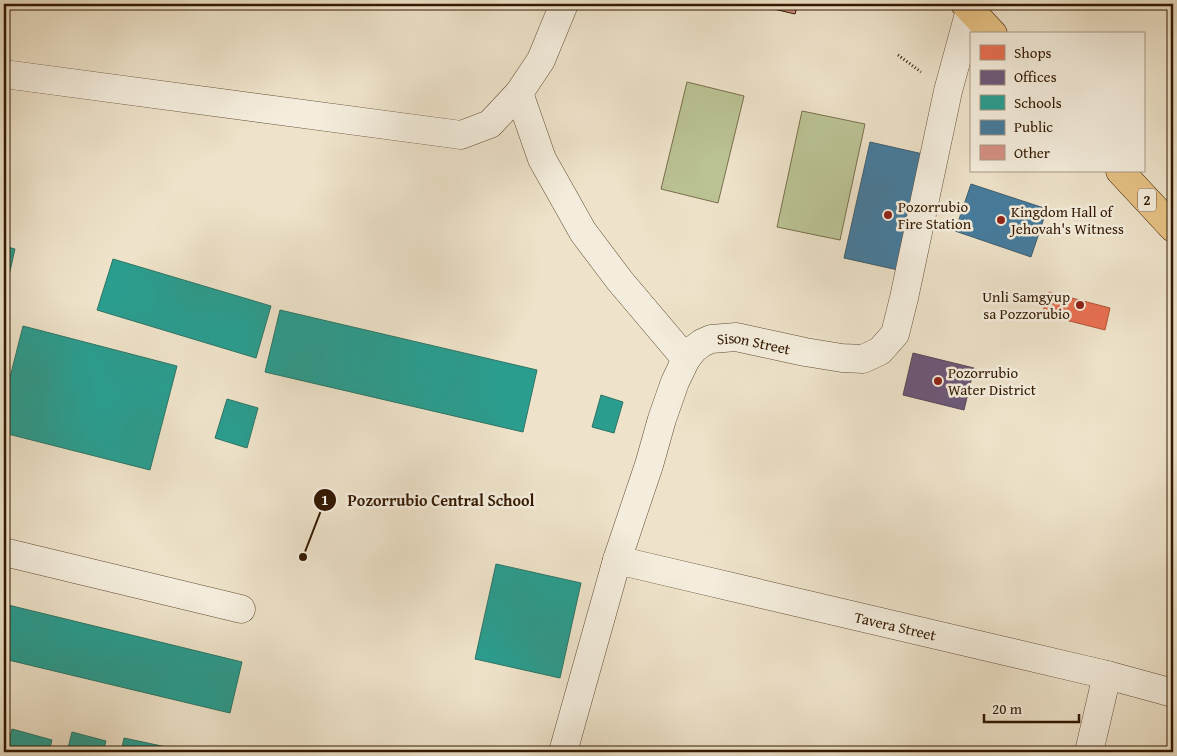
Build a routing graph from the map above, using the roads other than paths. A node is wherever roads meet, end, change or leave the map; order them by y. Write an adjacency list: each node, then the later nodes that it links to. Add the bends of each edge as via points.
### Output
1 (564, 4): 5 (street, via 541,60)
2 (970, 6): 3 (highway); 8 (street, Sison Street, via 895,334 880,351 863,360 805,352 736,336 702,343)
3 (991, 32)
4 (4, 74): 5 (street, via 461,135 490,124)
5 (519, 94): 8 (street, via 542,159 583,232 620,282)
6 (1121, 172): 7 (highway, 2)
7 (1173, 228)
8 (686, 359): 10 (street, Sison Street, via 675,382)
9 (4, 552): 11 (street)
10 (617, 560): 12 (street, Tavera Street); 14 (street, Sison Street)
11 (241, 609)
12 (1107, 675): 13 (street, Tavera Street); 15 (street)
13 (1173, 693)
14 (563, 752)
15 (1089, 752)

